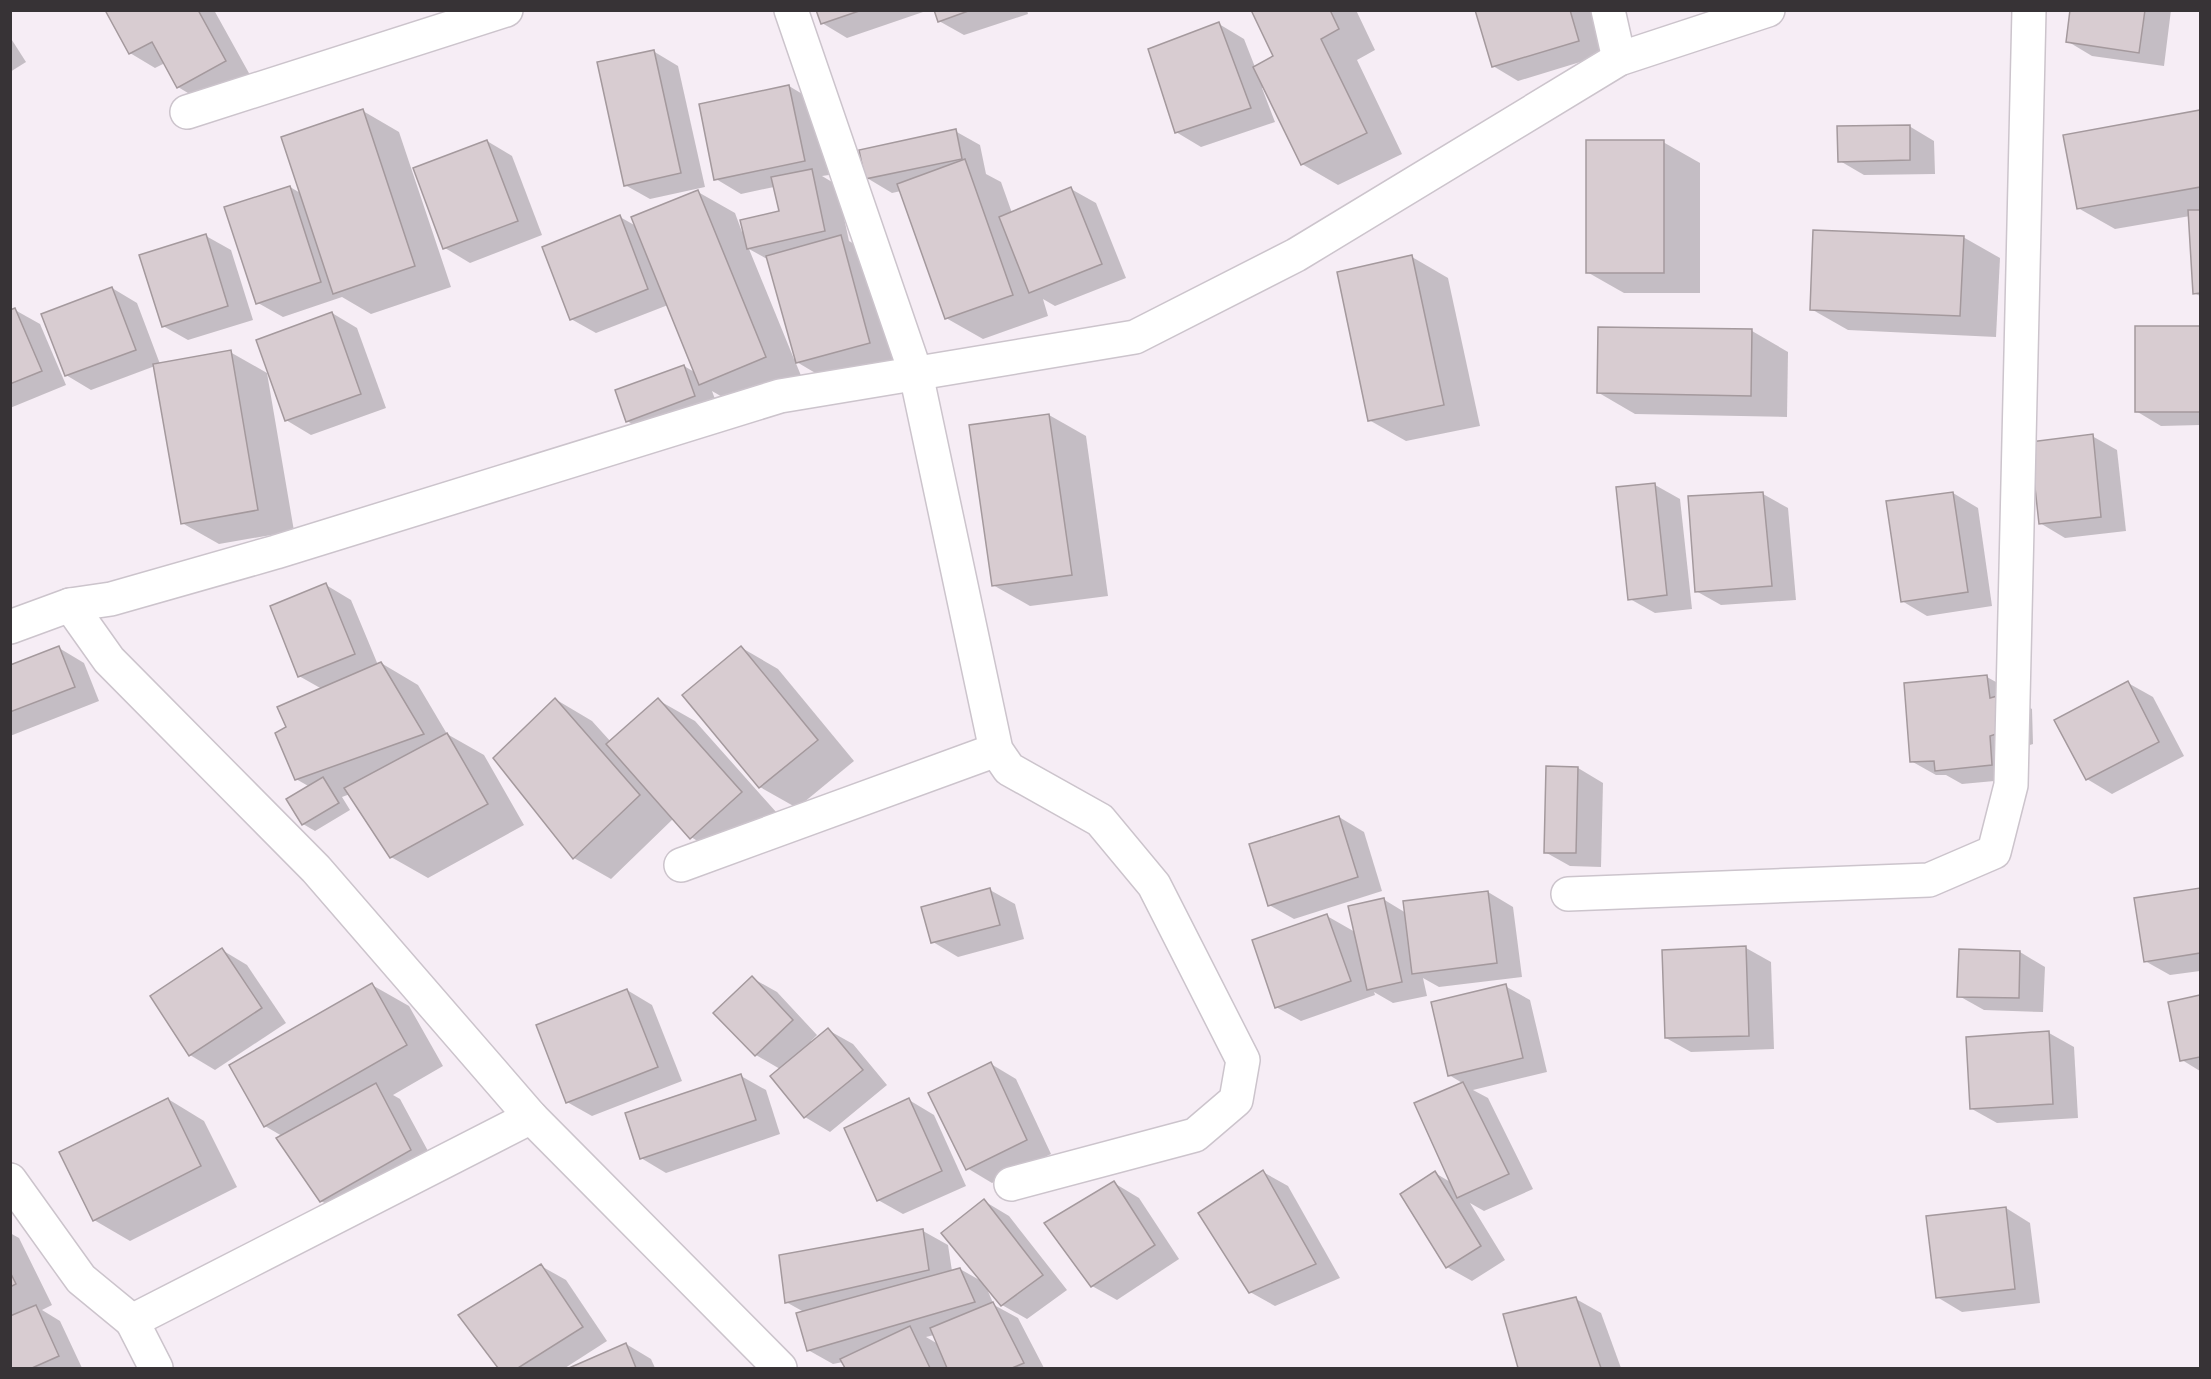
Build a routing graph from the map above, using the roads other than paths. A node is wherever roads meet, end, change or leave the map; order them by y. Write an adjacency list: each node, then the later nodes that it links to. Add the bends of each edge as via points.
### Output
1 (506, 10): 7 (street)
2 (791, 10): 8 (street)
3 (1608, 10): 6 (street)
4 (1768, 10): 6 (street)
5 (2029, 10): 13 (street, via 2012,785 1994,852 1929,880)
6 (1619, 59): 8 (street, via 1296,255 1135,337)
7 (187, 112)
8 (916, 374): 9 (street, via 780,396 276,552 111,599); 11 (street)
9 (70, 605): 10 (street); 14 (street, via 109,660 316,869)
10 (10, 627)
11 (996, 750): 12 (street); 16 (street, via 1009,769 1100,820 1154,885 1243,1059 1236,1100 1195,1135)
12 (681, 865)
13 (1568, 894)
14 (531, 1117): 17 (street); 19 (street)
15 (10, 1180): 17 (street, via 81,1279)
16 (1011, 1184)
17 (132, 1321): 18 (street)
18 (156, 1368)
19 (780, 1368)

